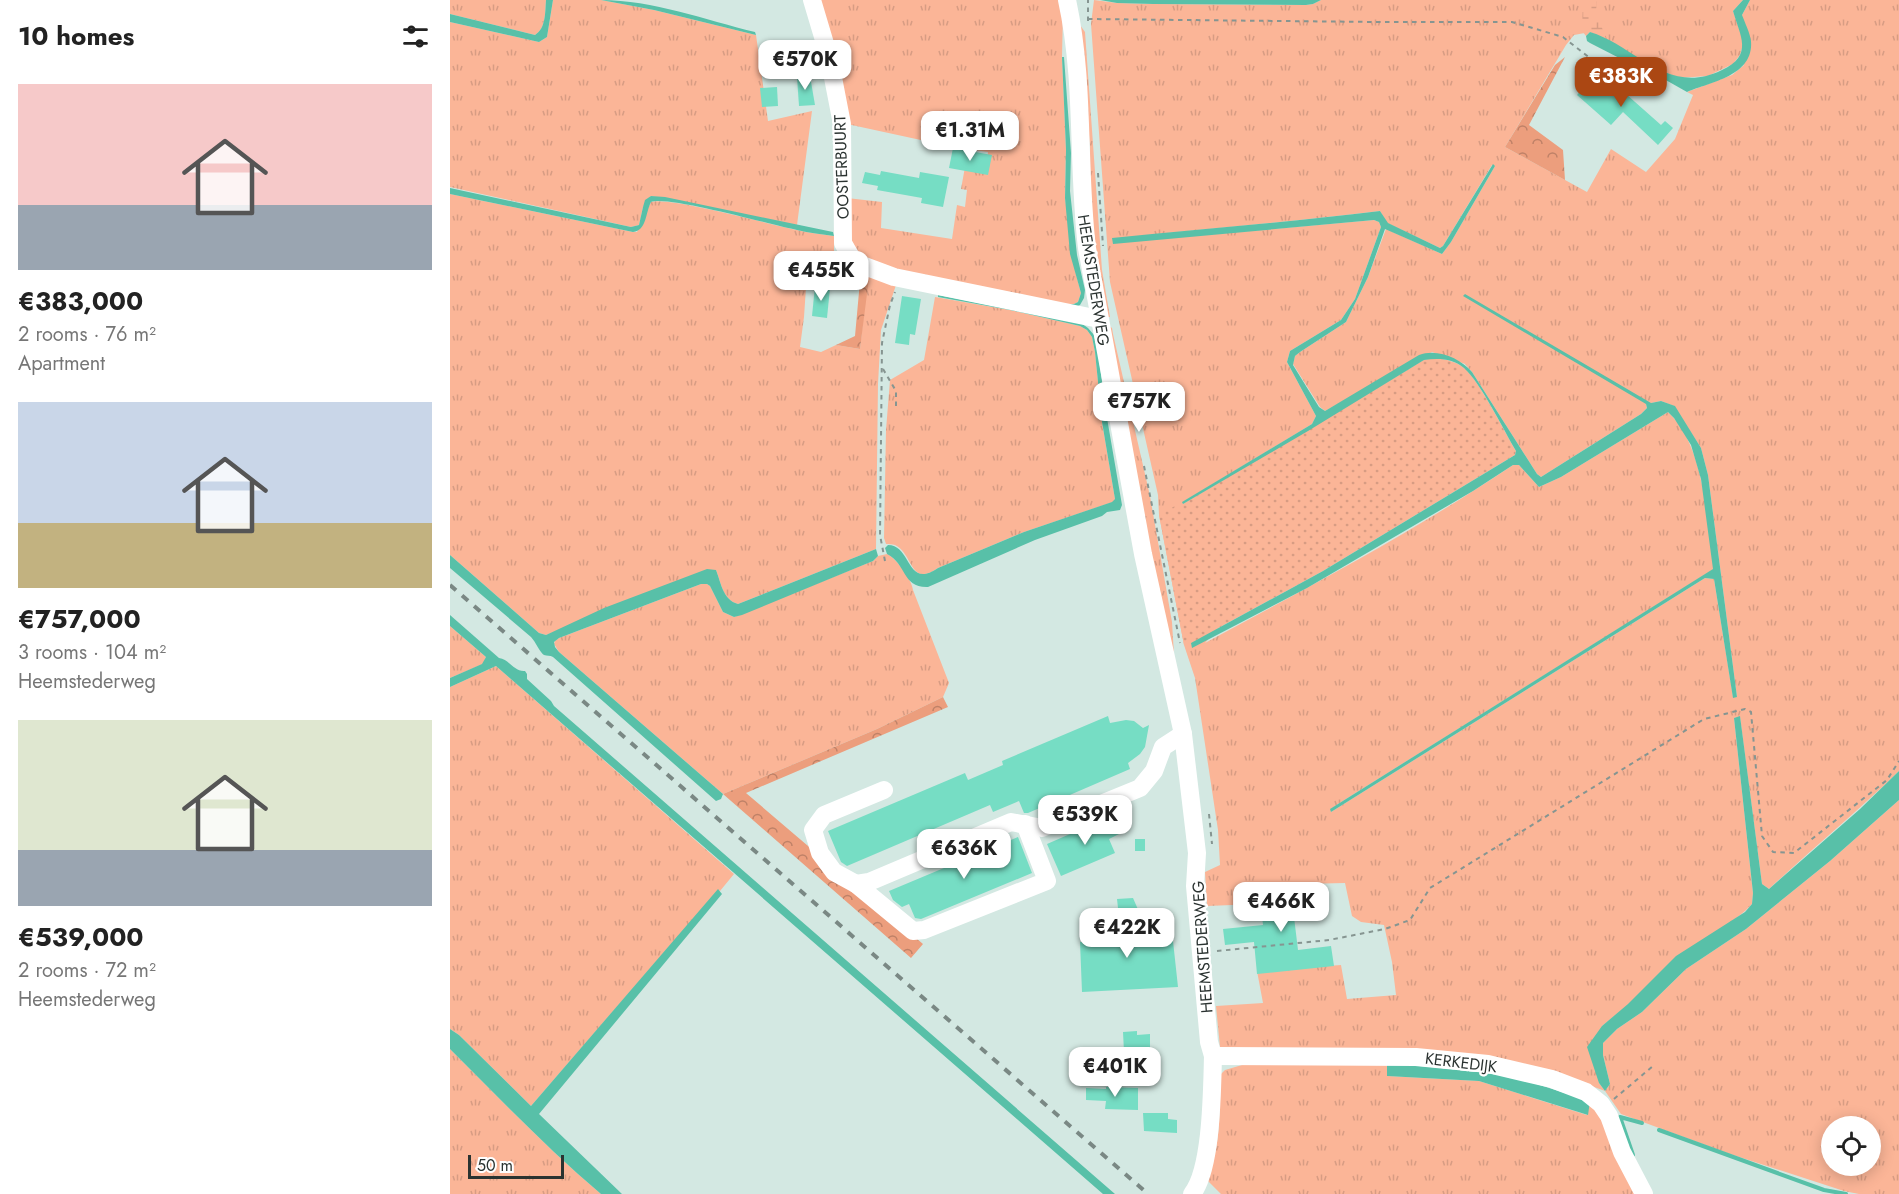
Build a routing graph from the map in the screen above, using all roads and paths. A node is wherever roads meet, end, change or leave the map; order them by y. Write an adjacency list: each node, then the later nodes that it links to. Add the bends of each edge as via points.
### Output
1 (812, 0): 5 (street, OOSTERBUURT, via 829,57 842,123 843,243 854,262)
2 (1067, 0): 3 (street, HEEMSTEDERWEG)
3 (1079, 19): 4 (path, via 1512,22 1563,37); 6 (street, HEEMSTEDERWEG, via 1083,215)
4 (1614, 77)
5 (901, 279): 6 (street, OOSTERBUURT); 7 (path, via 890,305 882,343)
6 (1099, 320): 10 (street, HEEMSTEDERWEG, via 1143,554)
7 (883, 369): 8 (path, via 897,391); 9 (path, via 880,535)
8 (896, 406)
9 (885, 561)
10 (1183, 734): 13 (street, via 1163,747 1154,771 1140,788 1042,828); 15 (street, HEEMSTEDERWEG)
11 (1899, 761): 15 (path, via 1887,780 1794,854 1773,852 1762,836 1751,712 1745,708 1704,719 1430,888 1410,920 1329,940)
12 (884, 790): 14 (street, via 824,815 813,830 820,853 834,872)
13 (1025, 825): 14 (street, via 1011,822); 14 (street, via 1047,881 924,930 913,931)
14 (856, 884)
15 (1204, 952): 16 (street, HEEMSTEDERWEG, via 1209,1042)
16 (1216, 1056): 18 (street, KERKEDIJK, via 1416,1057 1488,1064 1552,1079 1586,1092); 19 (street, HEEMSTEDERWEG, via 1206,1157)
17 (1653, 1066): 18 (path)
18 (1604, 1108): 20 (street, KERKEDIJK)
19 (1192, 1194)
20 (1644, 1194)

